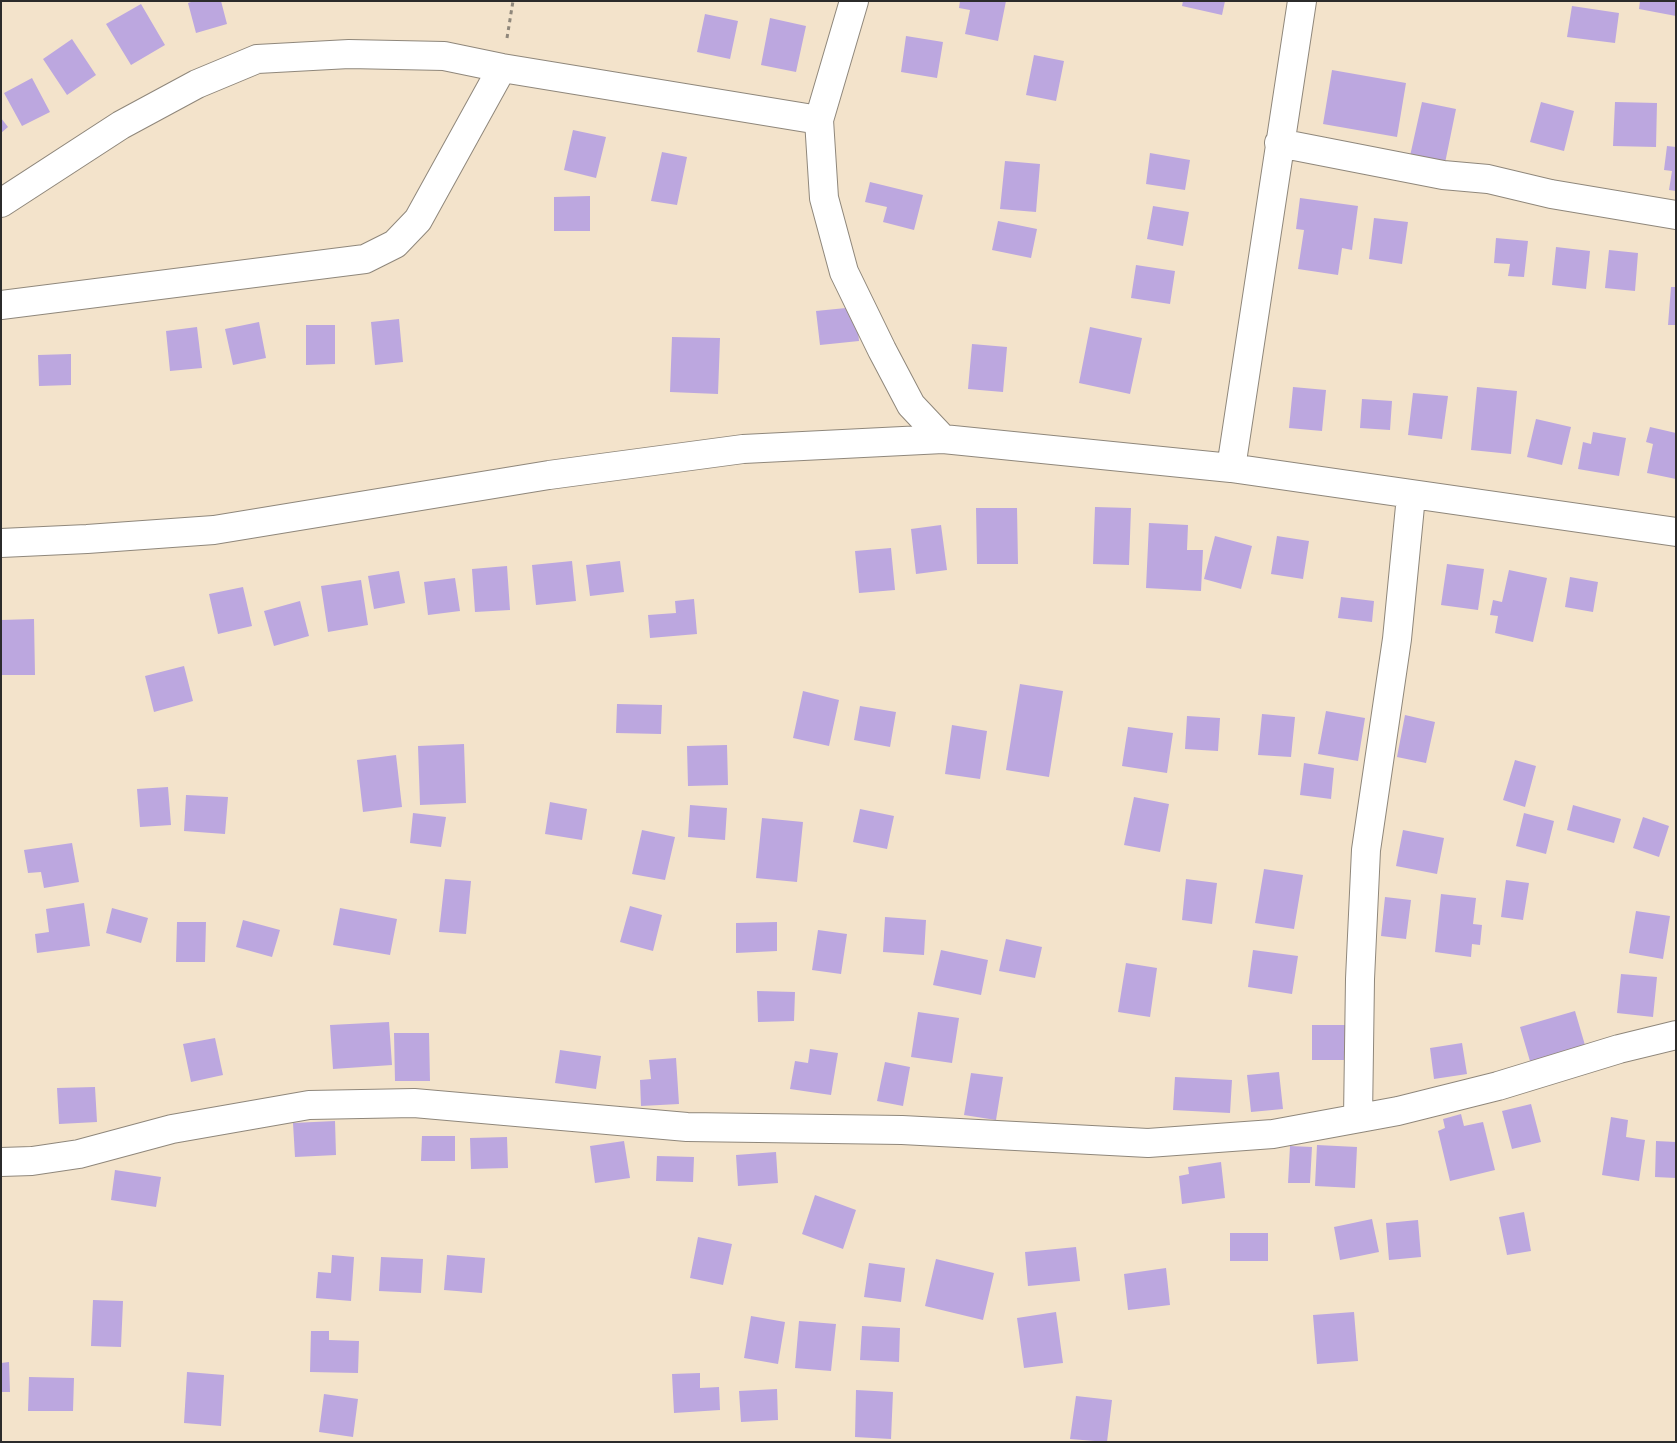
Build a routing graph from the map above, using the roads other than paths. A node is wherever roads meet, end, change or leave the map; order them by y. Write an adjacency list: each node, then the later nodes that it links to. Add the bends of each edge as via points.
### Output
1 (854, 1): 4 (street)
2 (1302, 1): 5 (street)
3 (502, 68): 4 (street); 6 (street, via 444,56 349,54 257,59 197,84 122,125); 8 (street, via 418,220 395,244 365,260)
4 (819, 120): 9 (street, via 824,198 844,272 911,405)
5 (1279, 143): 7 (street, via 1443,175 1488,178 1551,194); 10 (street)
6 (1, 203)
7 (1676, 215)
8 (1, 305)
9 (943, 439): 10 (street); 13 (street, via 743,449 549,475 214,530)
10 (1231, 468): 11 (street)
11 (1411, 496): 12 (street, via 1498,505); 15 (street, via 1397,639 1366,850)
12 (1676, 532)
13 (1, 543)
14 (1676, 1035): 15 (street, via 1498,1086)
15 (1358, 1118): 16 (street, via 1274,1134 1148,1143 902,1130 687,1127 414,1103 309,1105 172,1129 78,1154)
16 (1, 1162)

